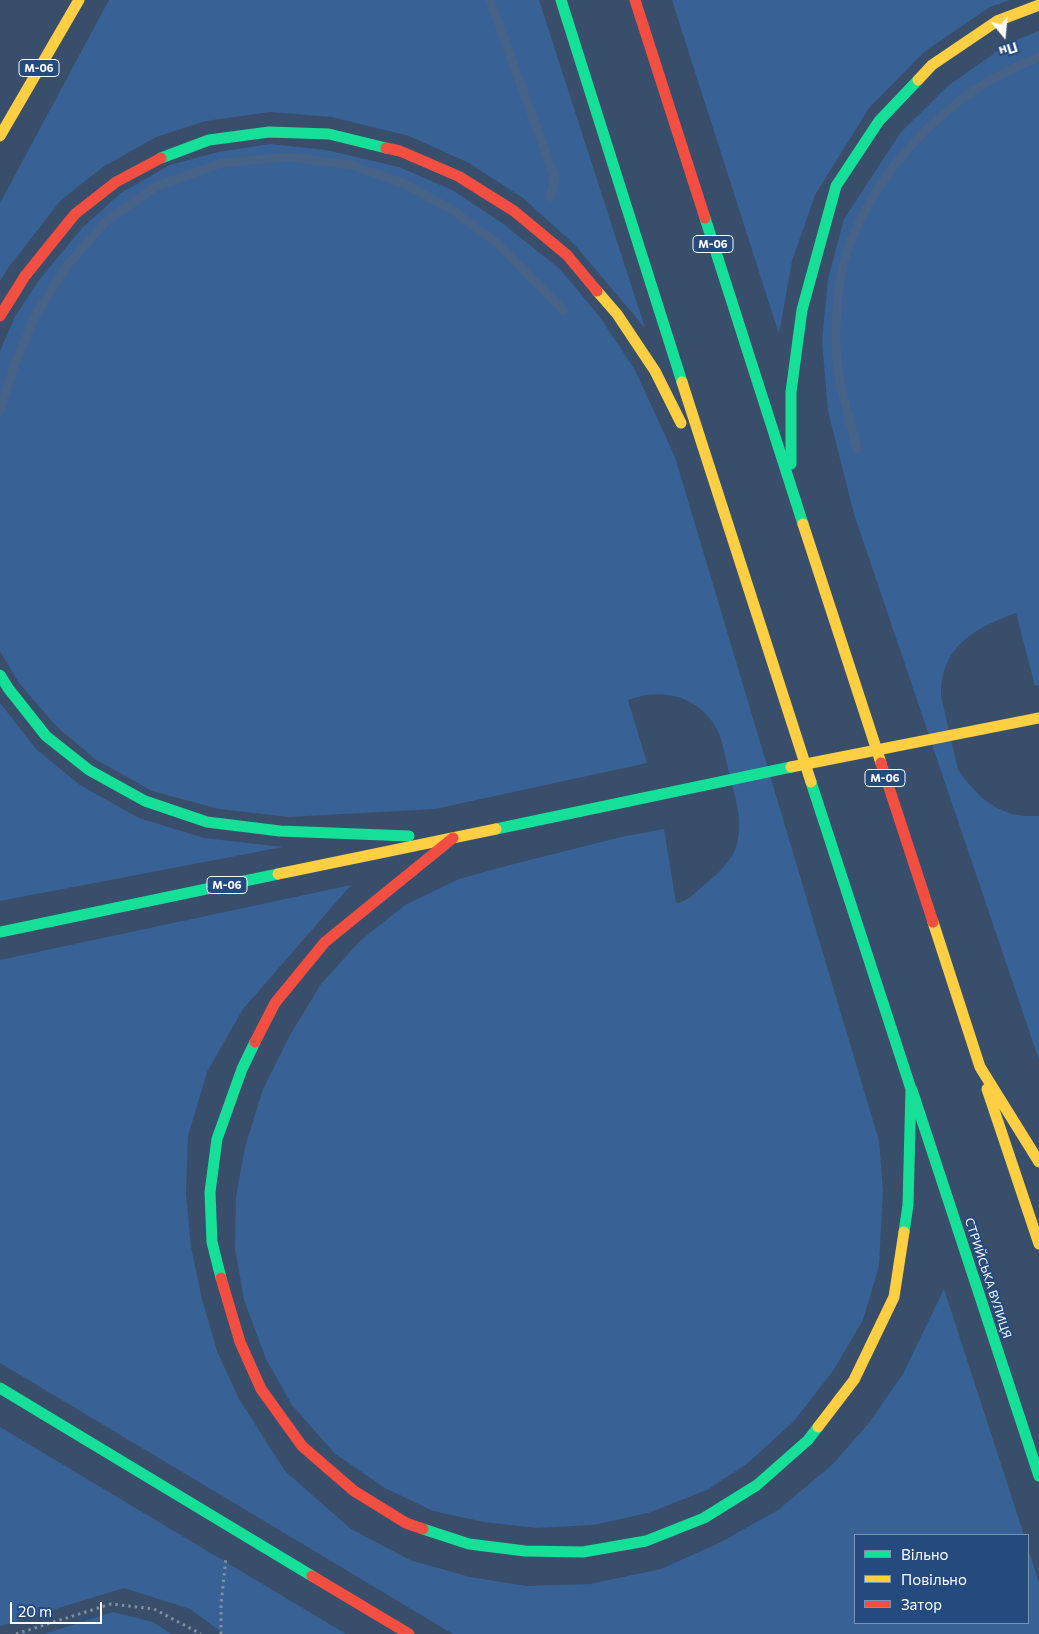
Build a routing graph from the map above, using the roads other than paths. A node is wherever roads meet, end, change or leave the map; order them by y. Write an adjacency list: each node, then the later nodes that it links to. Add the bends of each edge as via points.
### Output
1 (79, 0): 5 (main road, М-06)
2 (562, 0): 8 (main road)
3 (635, 0): 7 (main road, М-06)
4 (1039, 5): 7 (main road, via 997,21 932,65 879,122 836,186 802,310 791,392)
5 (0, 136)
6 (0, 316): 8 (main road, via 25,276 75,214 116,182 168,155 209,140 269,132 329,134 400,151 458,176 514,210 567,255 616,314 655,371)
7 (791, 488): 13 (main road, М-06)
8 (719, 498): 14 (main road, СТРИЙСЬКА ВУЛИЦЯ)
9 (0, 675): 11 (main road, via 46,736 89,770 145,801 208,822 280,831)
10 (1039, 718): 11 (main road, М-06)
11 (453, 838): 12 (main road, М-06); 14 (main road, via 325,942 275,1003 242,1069 217,1139 210,1192 212,1242 225,1294 240,1342 261,1389 302,1446 354,1491 406,1523 469,1544 525,1551 583,1552 646,1541 704,1518 757,1485 808,1440 854,1380 894,1297 908,1205)
12 (0, 932)
13 (980, 1068): 15 (main road, М-06); 16 (main road)
14 (911, 1088): 18 (main road, СТРИЙСЬКА ВУЛИЦЯ)
15 (1039, 1162)
16 (1039, 1244)
17 (0, 1388): 19 (main road)
18 (1039, 1476)
19 (409, 1634)

